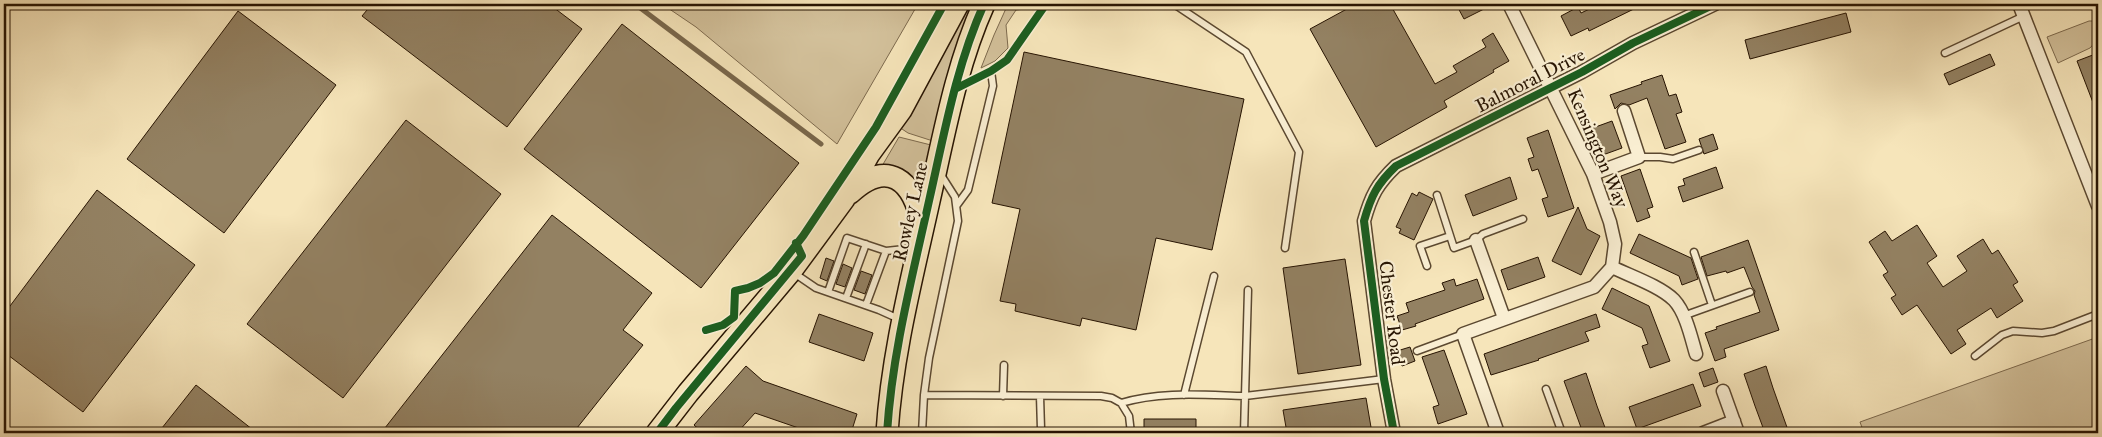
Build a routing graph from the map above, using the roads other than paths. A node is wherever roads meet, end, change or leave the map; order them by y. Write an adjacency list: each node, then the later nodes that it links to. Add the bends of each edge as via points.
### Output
1 (958, 4): 19 (main road, via 901,110 869,154)
2 (984, 4): 12 (main road, Rowley Lane)
3 (1046, 4): 10 (lane, via 1007,60)
4 (1174, 4): 28 (lane, via 1246,52 1299,152)
5 (1509, 4): 11 (street, Kensington Way)
6 (1714, 4): 11 (street, Balmoral Drive)
7 (2019, 4): 8 (street)
8 (2024, 16): 9 (lane); 22 (street)
9 (1945, 53)
10 (991, 72): 12 (lane); 21 (lane, via 993,86 968,190)
11 (1552, 87): 17 (street, Kensington Way); 20 (street, Balmoral Drive, via 1396,166)
12 (954, 89): 16 (main road, Rowley Lane)
13 (1624, 111): 15 (street)
14 (1699, 150): 15 (lane, via 1673,159)
15 (1639, 157): 17 (street)
16 (936, 167): 21 (lane); 25 (main road, Rowley Lane)
17 (1593, 174): 32 (street, Kensington Way, via 1615,244)
18 (1437, 196): 24 (lane)
19 (844, 198): 25 (main road, via 863,181 875,176 890,176 903,182 919,210); 33 (main road)
20 (1371, 198): 50 (street, Chester Road, via 1364,221)
21 (957, 205): 53 (lane, via 958,221)
22 (2098, 206)
23 (1523, 220): 26 (lane, via 1483,234)
24 (1450, 236): 26 (lane, via 1454,248); 31 (lane, via 1420,246)
25 (920, 238): 29 (lane); 44 (main road, Rowley Lane)
26 (1476, 240): 43 (street)
27 (866, 244): 29 (lane); 36 (lane, via 847,238); 38 (lane)
28 (1285, 248)
29 (886, 251): 39 (lane)
30 (1694, 252): 40 (lane)
31 (1426, 266)
32 (1612, 267): 42 (street, via 1662,291 1674,300); 43 (street, via 1594,287)
33 (791, 271): 36 (lane); 61 (main road)
34 (1214, 276): 54 (lane)
35 (1248, 290): 57 (lane)
36 (828, 292): 38 (lane)
37 (1750, 292): 40 (lane)
38 (846, 298): 39 (lane)
39 (866, 305): 44 (lane)
40 (1712, 305): 42 (lane)
41 (2098, 314): 48 (lane, via 2054,331 2013,331 2002,335)
42 (1683, 316): 47 (street)
43 (1504, 318): 45 (street)
44 (902, 320): 62 (main road, Rowley Lane)
45 (1463, 334): 46 (lane); 67 (street)
46 (1417, 351)
47 (1696, 354)
48 (1975, 356)
49 (1004, 365): 55 (lane)
50 (1384, 379): 57 (lane); 66 (street, Chester Road)
51 (1546, 389): 68 (lane)
52 (1723, 390): 59 (street)
53 (924, 395): 55 (lane); 63 (lane)
54 (1184, 395): 57 (lane); 58 (lane, via 1141,397)
55 (1003, 396): 56 (lane)
56 (1040, 396): 58 (lane, via 1101,396); 60 (lane)
57 (1245, 396): 65 (lane)
58 (1121, 403): 64 (lane, via 1129,416)
59 (1736, 427): 69 (street)
60 (1040, 429)
61 (658, 433)
62 (887, 433)
63 (922, 433)
64 (1131, 433)
65 (1244, 433)
66 (1394, 433)
67 (1498, 433)
68 (1562, 433)
69 (1703, 433)

